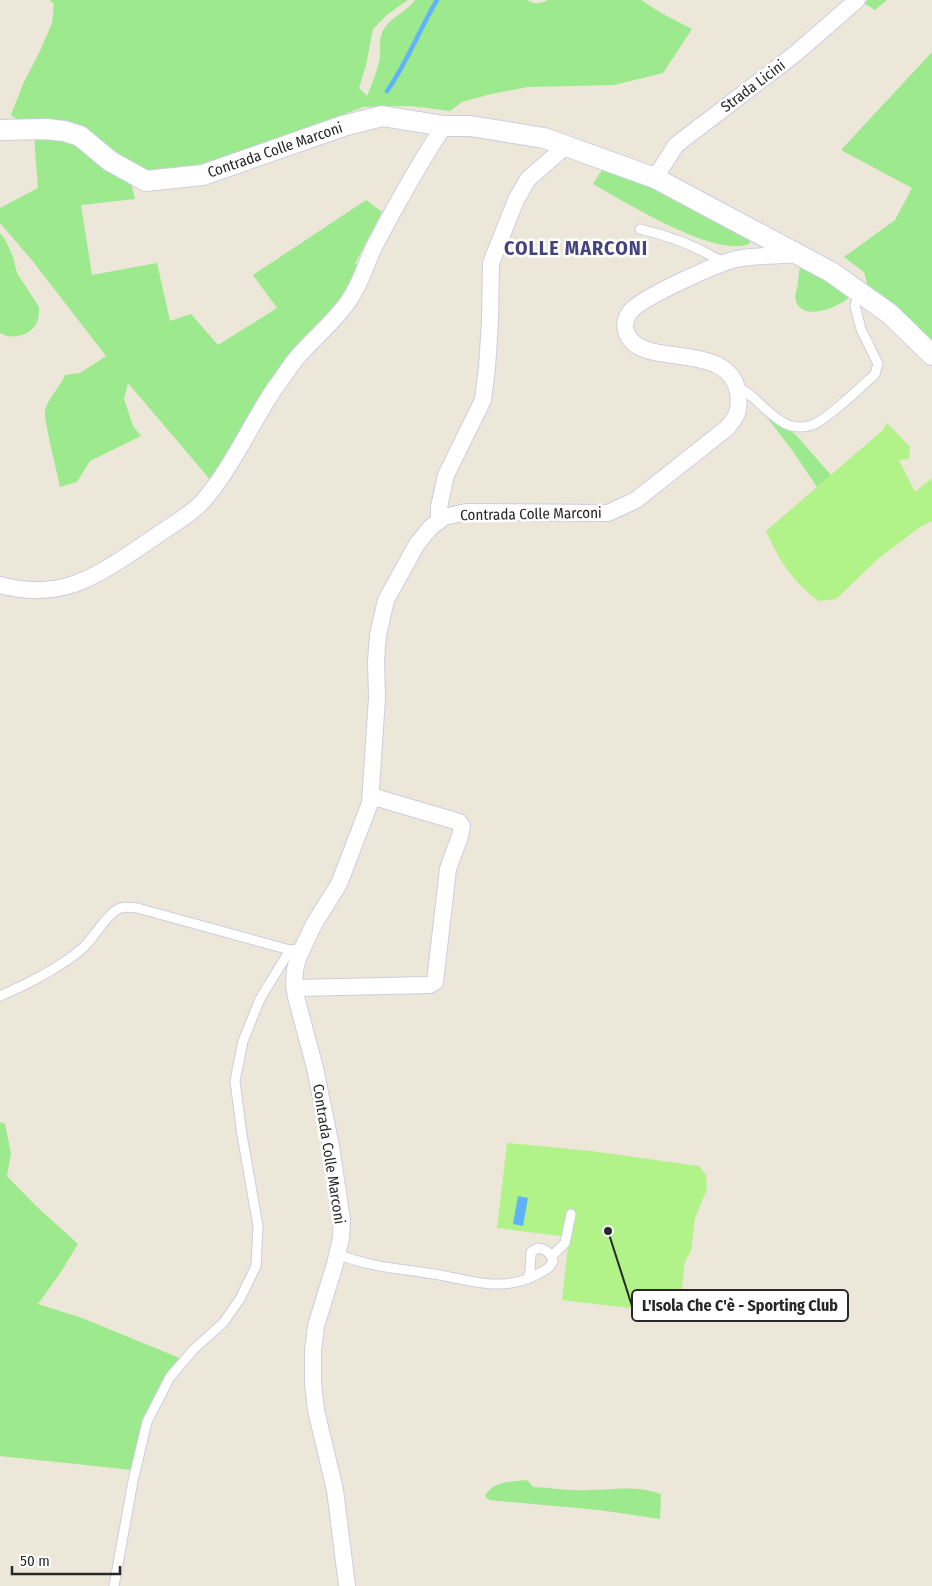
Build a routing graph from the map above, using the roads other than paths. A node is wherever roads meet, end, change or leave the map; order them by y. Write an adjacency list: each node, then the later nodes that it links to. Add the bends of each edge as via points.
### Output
1 (858, 0): 5 (street, Strada Licini, via 795,54 676,145)
2 (444, 126): 3 (street, Contrada Colle Marconi, via 382,116 343,126 203,176 146,181 110,161 80,136 46,129); 4 (street, Contrada Colle Marconi, via 470,126 544,138); 13 (street, via 413,174 350,300 295,360 271,394 224,475 203,502 136,550 75,584 45,591)
3 (0, 130)
4 (566, 146): 5 (street, Contrada Colle Marconi); 12 (street, Contrada Colle Marconi, via 528,179 490,263 490,322 483,400 446,475)
5 (655, 178): 7 (street, Contrada Colle Marconi)
6 (640, 229): 8 (lane, via 702,249)
7 (798, 254): 8 (street, via 739,258); 9 (street, Contrada Colle Marconi)
8 (724, 263): 11 (street, via 640,303 625,321 626,332 637,347 708,360 729,374)
9 (859, 292): 10 (street, Contrada Colle Marconi, via 890,314); 11 (lane, via 855,306 861,329 878,364 876,374 826,417 814,425 793,427 779,420)
10 (932, 355)
11 (737, 386): 12 (street, Contrada Colle Marconi, via 739,408 727,428 636,500 608,513 466,512)
12 (439, 521): 14 (street, Contrada Colle Marconi, via 417,544 386,600 378,636)
13 (0, 585)
14 (371, 796): 15 (street, Contrada Colle Marconi, via 338,884); 16 (street, via 459,822 462,826 448,869 435,982 430,985)
15 (296, 949): 16 (street, Contrada Colle Marconi); 17 (lane, via 126,907 116,910 85,946 58,967); 22 (lane, via 260,999 243,1041 235,1081 258,1226 256,1266 240,1299 223,1323 170,1377 147,1422)
16 (294, 988): 19 (street, Contrada Colle Marconi, via 331,1146 342,1220)
17 (0, 996)
18 (570, 1214): 20 (lane, via 565,1243)
19 (338, 1254): 21 (lane, via 390,1269 482,1284 509,1284); 23 (street, Contrada Colle Marconi, via 316,1326 313,1383 335,1490)
20 (552, 1256): 21 (lane, via 553,1261 548,1268); 21 (lane, via 543,1248 534,1248)
21 (527, 1279)
22 (114, 1586)
23 (347, 1586)

